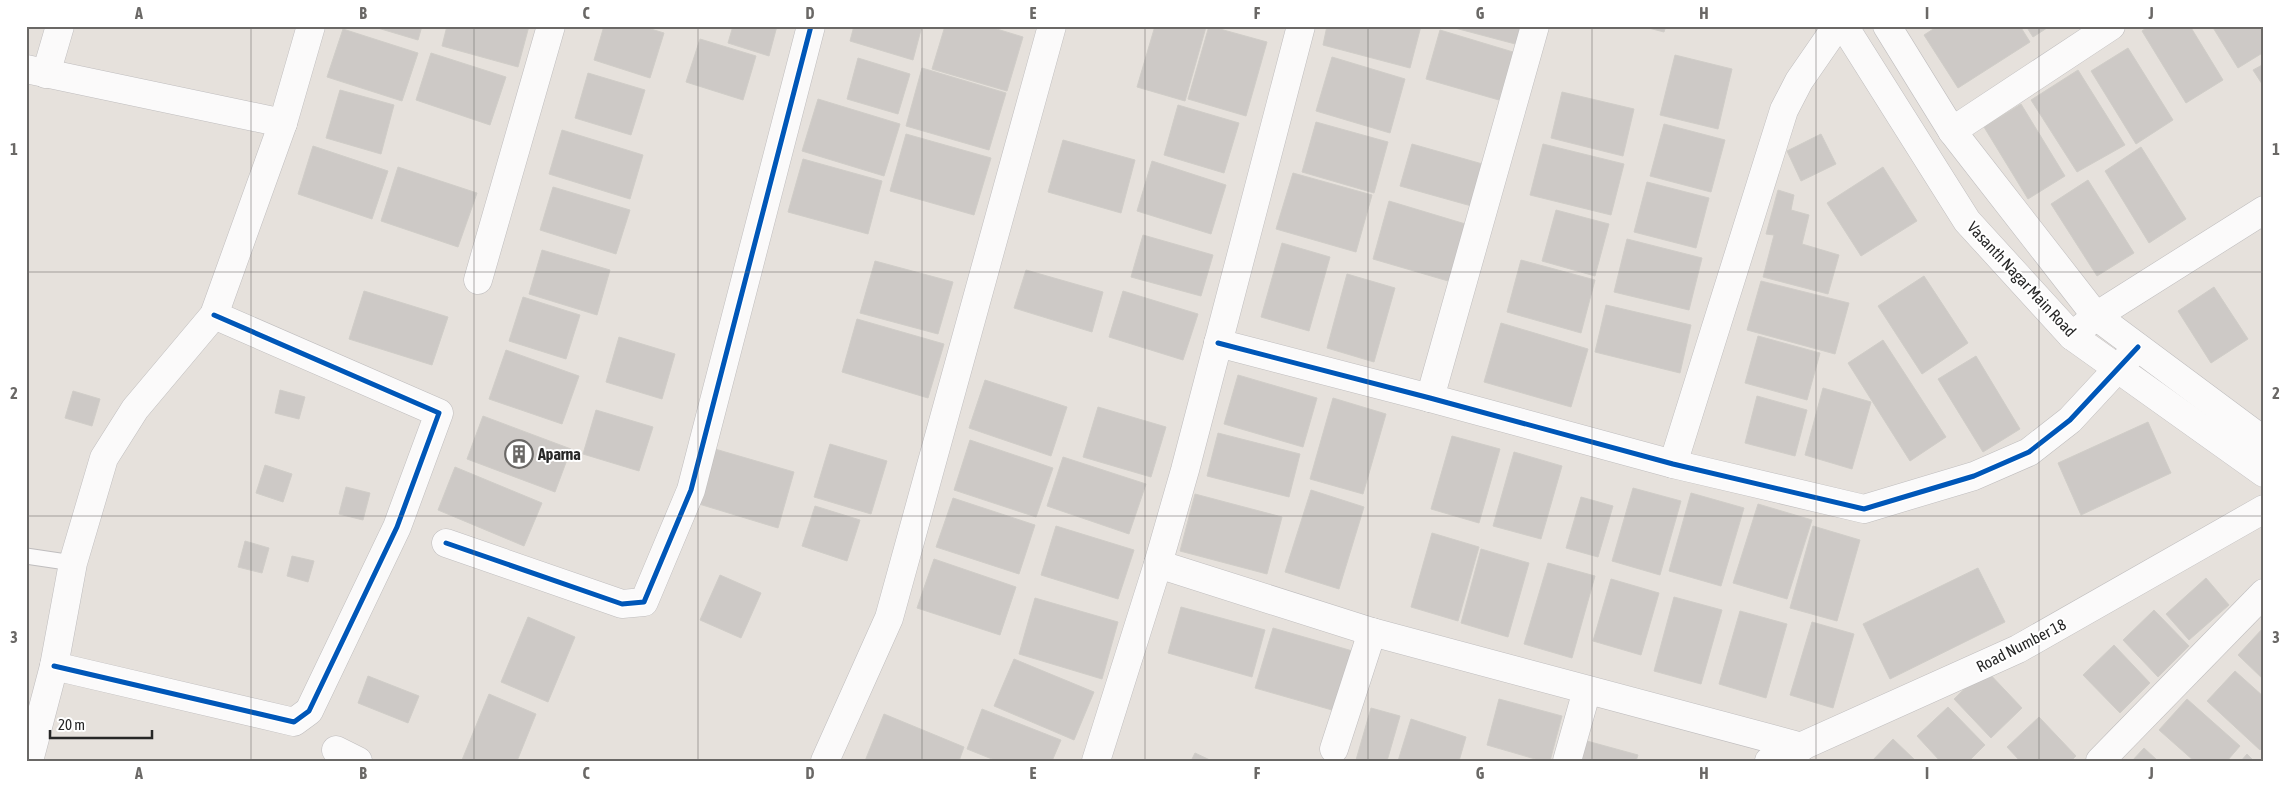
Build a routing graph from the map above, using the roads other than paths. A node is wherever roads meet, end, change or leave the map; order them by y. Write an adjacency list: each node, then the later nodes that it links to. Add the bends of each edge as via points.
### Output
1 (60, 26): 12 (street)
2 (311, 26): 13 (street)
3 (551, 26): 16 (street)
4 (811, 26): 28 (street, via 691,490 644,602 622,604)
5 (1052, 26): 39 (street, via 889,618)
6 (1301, 26): 20 (street)
7 (1535, 26): 23 (street)
8 (1837, 26): 25 (street, via 1799,81 1784,110)
9 (1844, 26): 19 (street, Vasanth Nagar Main Road, via 1967,221)
10 (1887, 26): 14 (street, Vasanth Nagar Main Road)
11 (2111, 26): 14 (street)
12 (36, 71): 13 (street)
13 (283, 123): 17 (street)
14 (1952, 131): 18 (street, Vasanth Nagar Main Road)
15 (2264, 210): 18 (street)
16 (478, 280)
17 (214, 314): 30 (street, via 135,409 104,458); 34 (street, via 439,412 397,527 309,711 294,722)
18 (2096, 316): 19 (street); 21 (street, Vasanth Nagar Main Road)
19 (2072, 336): 22 (street, Vasanth Nagar Main Road)
20 (1218, 343): 23 (street); 31 (street)
21 (2138, 347): 22 (street); 24 (street, Vasanth Nagar Main Road)
22 (2119, 369): 25 (street, via 2070,420 2029,452 1974,476 1864,509); 26 (street, Vasanth Nagar Main Road)
23 (1430, 398): 25 (street)
24 (2264, 441)
25 (1673, 464)
26 (2264, 473)
27 (2264, 509): 36 (street, Road Number 18, via 2018,649)
28 (446, 543)
29 (26, 556): 30 (lane)
30 (73, 563): 34 (street)
31 (1158, 564): 33 (street); 40 (street)
32 (2264, 593): 43 (street)
33 (1372, 632): 35 (street); 37 (street)
34 (54, 666): 38 (street)
35 (1588, 690): 36 (street); 41 (street)
36 (1802, 747): 42 (street, Road Number 18)
37 (1334, 749)
38 (29, 761)
39 (825, 761)
40 (1096, 761)
41 (1567, 761)
42 (1769, 761)
43 (2100, 761)

